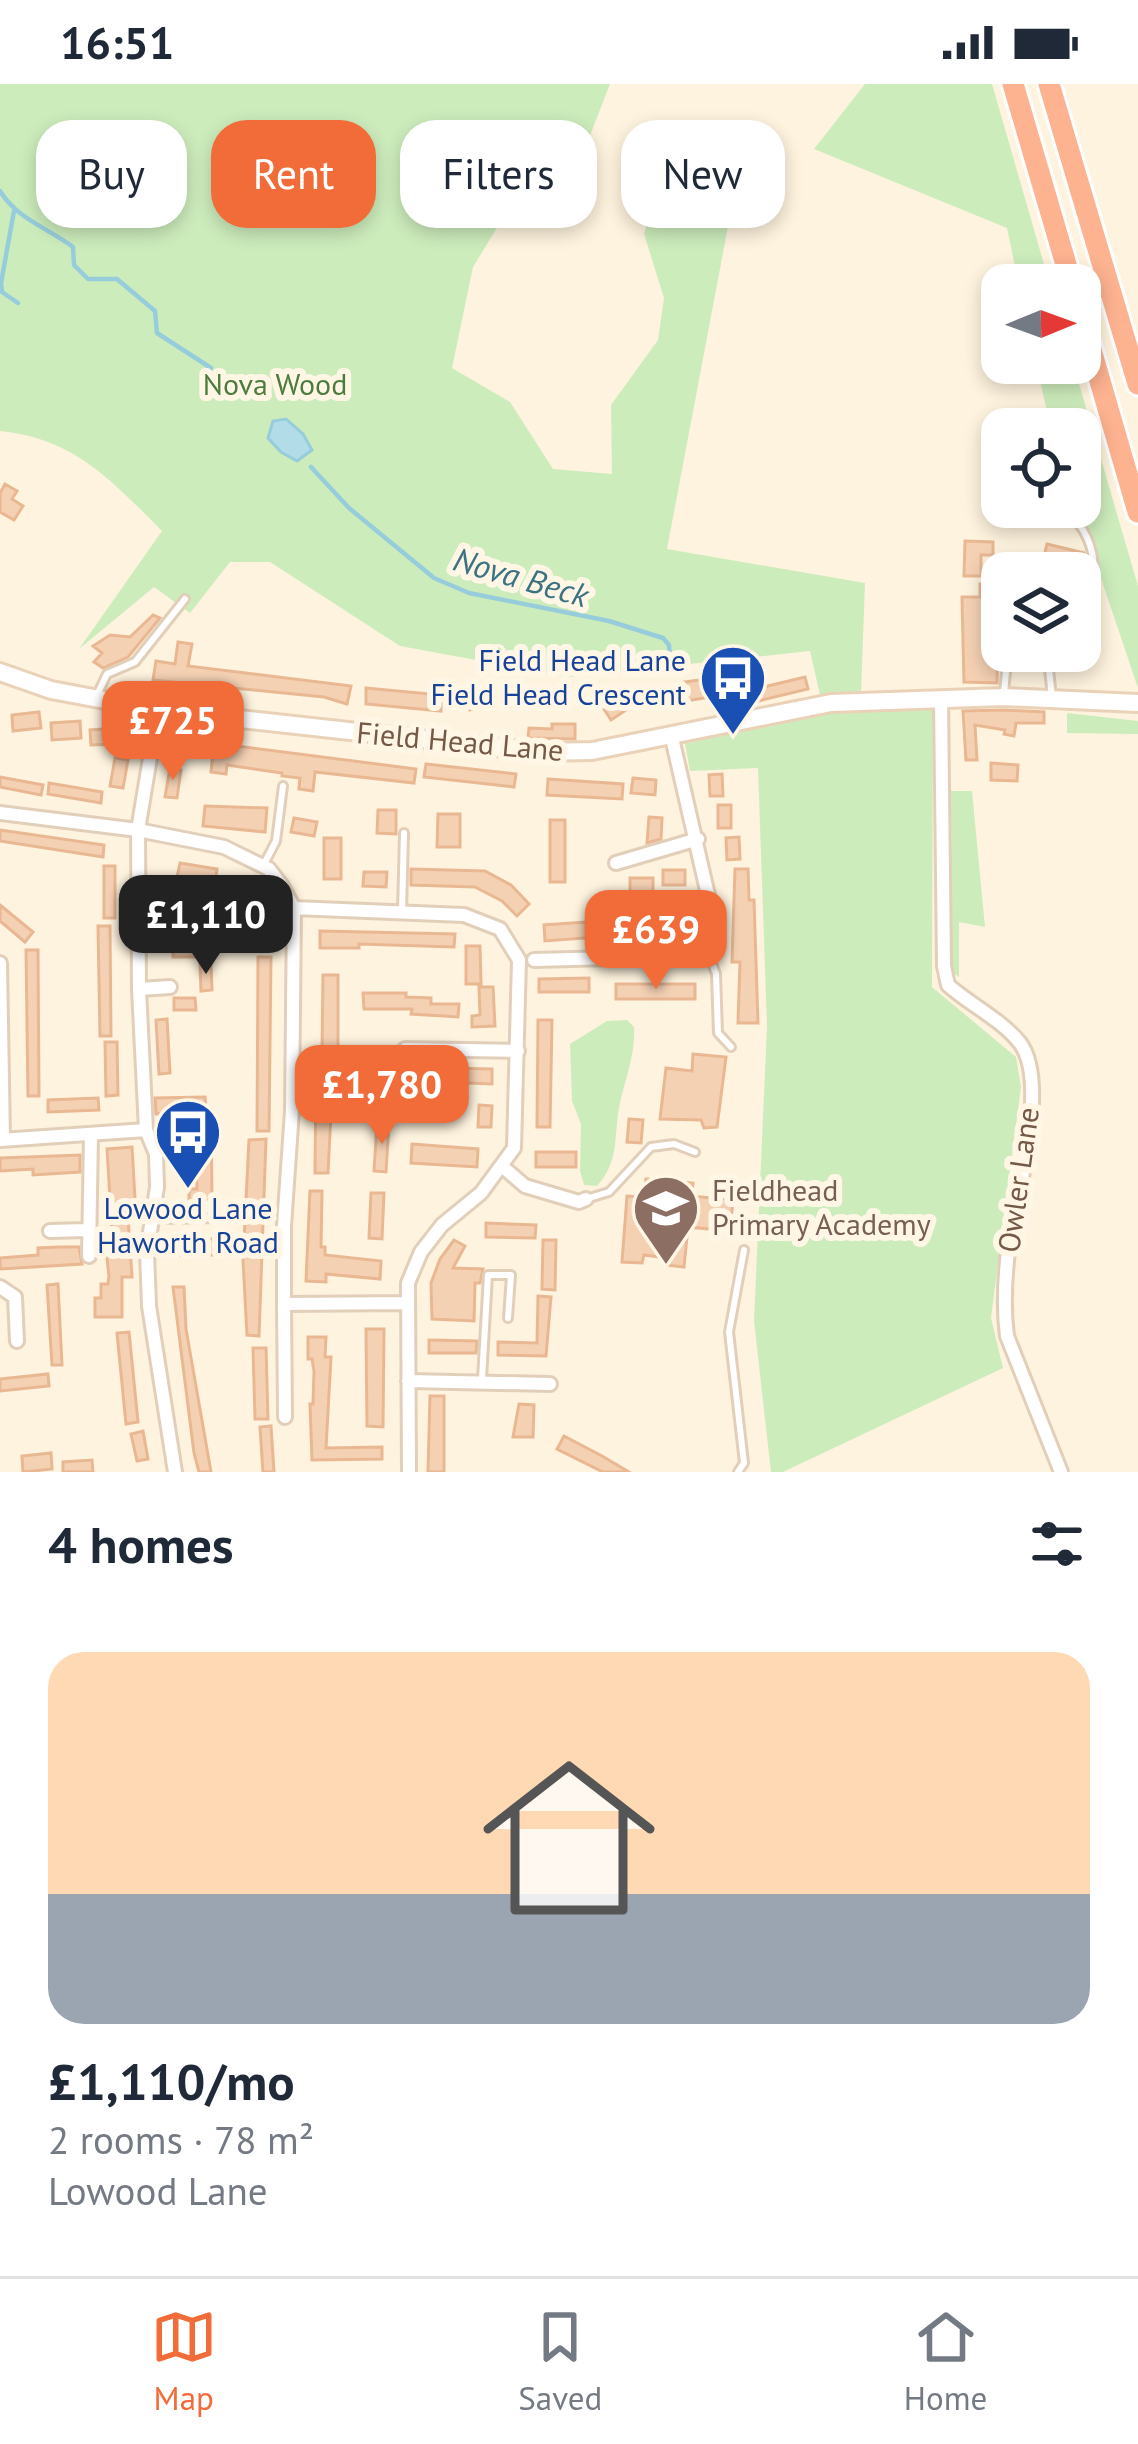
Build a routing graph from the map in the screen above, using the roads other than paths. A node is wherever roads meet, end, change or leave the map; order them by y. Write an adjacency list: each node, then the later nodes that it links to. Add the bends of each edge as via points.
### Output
1 (1013, 84): 3 (highway)
2 (1048, 84): 5 (highway)
3 (1066, 264)
4 (1101, 384): 6 (highway)
5 (1138, 384)
6 (1138, 512)
7 (185, 599): 12 (lane, via 135,662 107,674)
8 (0, 672): 12 (main road, Field Head Lane)
9 (1006, 672): 11 (lane)
10 (1049, 672): 14 (lane)
11 (1004, 697): 13 (main road, Field Head Lane); 14 (main road, Field Head Lane)
12 (96, 698): 16 (main road, Field Head Lane)
13 (941, 698): 17 (main road, Field Head Lane, via 831,703); 59 (street, Owler Lane, via 944,966 948,985 1023,1047 1028,1065 1026,1151 1004,1312)
14 (1052, 698): 15 (main road, Field Head Lane)
15 (1137, 703)
16 (158, 710): 17 (main road, Field Head Lane, via 540,752); 20 (street)
17 (672, 738): 22 (street)
18 (283, 786): 24 (lane, via 276,841)
19 (0, 813): 20 (street)
20 (138, 830): 24 (street, via 224,847); 31 (street)
21 (404, 833): 26 (lane)
22 (698, 839): 23 (street); 27 (street, via 712,908)
23 (616, 863)
24 (263, 866): 25 (street)
25 (294, 908): 26 (street); 48 (street)
26 (402, 913): 34 (street, via 464,915 500,929 519,960)
27 (706, 949): 28 (street); 32 (lane, via 716,974 718,1033)
28 (534, 959)
29 (0, 963): 37 (street)
30 (170, 987): 31 (street)
31 (139, 989): 35 (street)
32 (731, 1047)
33 (405, 1049): 34 (street)
34 (518, 1051): 39 (street, via 514,1148)
35 (146, 1130): 36 (street); 42 (street, via 156,1154)
36 (91, 1134): 37 (street); 43 (street)
37 (2, 1140)
38 (695, 1152): 40 (lane, via 651,1147 615,1187)
39 (503, 1167): 40 (street, via 525,1186); 49 (street, via 421,1252)
40 (586, 1199)
41 (223, 1218): 42 (lane)
42 (150, 1219): 56 (street, via 149,1306)
43 (87, 1230): 44 (street); 46 (street)
44 (50, 1231)
45 (744, 1250): 58 (lane, via 729,1332 744,1463)
46 (89, 1256)
47 (0, 1287): 51 (street, via 15,1297)
48 (284, 1304): 49 (street); 55 (street)
49 (408, 1304): 52 (street)
50 (508, 1318): 53 (lane, via 511,1275 488,1275)
51 (17, 1341)
52 (408, 1381): 53 (street); 57 (street)
53 (482, 1383): 54 (street)
54 (550, 1384)
55 (285, 1417)
56 (175, 1472)
57 (409, 1472)
58 (738, 1472)
59 (1061, 1472)

